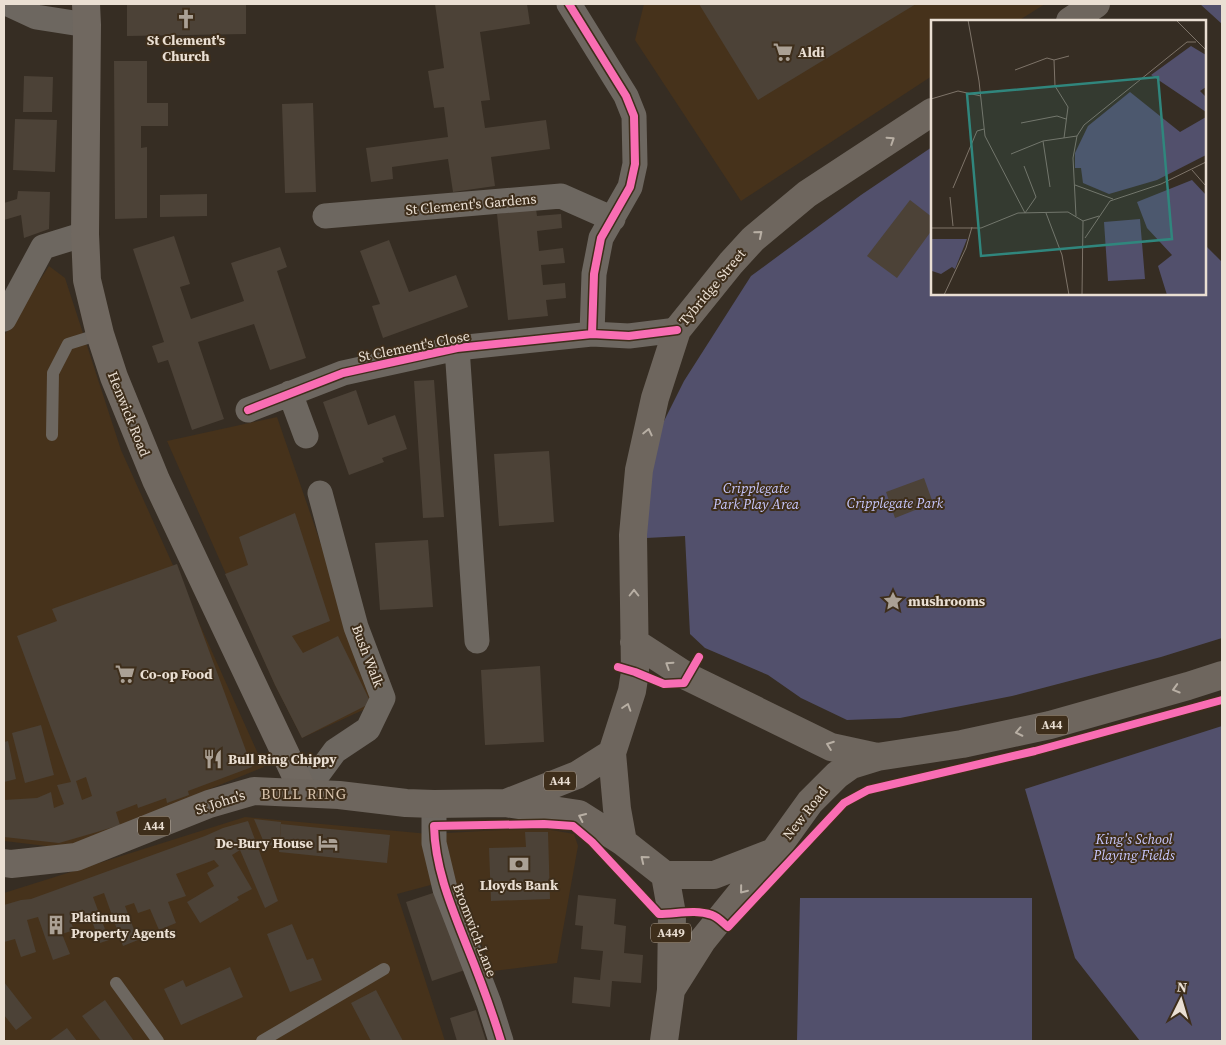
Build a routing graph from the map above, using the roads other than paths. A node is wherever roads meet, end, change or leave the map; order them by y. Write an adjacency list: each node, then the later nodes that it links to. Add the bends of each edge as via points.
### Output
1 (8, 4): 4 (street, via 36,17)
2 (569, 4): 8 (street, via 626,96 634,116 635,164 630,187)
3 (1096, 4): 5 (main road)
4 (87, 14): 9 (main road, Henwick Road)
5 (1072, 20)
6 (931, 113): 11 (main road, Tybridge Street, one-way to 6, via 753,239 807,194)
7 (325, 216): 8 (street, St Clement's Gardens, via 561,196)
8 (613, 219): 13 (street, via 602,238 594,274)
9 (85, 234): 10 (street, via 43,247); 12 (main road, Henwick Road, via 87,280)
10 (4, 319)
11 (677, 330): 13 (street, St Clement's Close, via 630,336); 21 (main road, Tybridge Street, one-way to 11, via 633,535 639,470 655,398)
12 (100, 334): 17 (lane, via 68,344 53,373); 25 (main road, Henwick Road, via 156,480)
13 (592, 334): 14 (street, St Clement's Close)
14 (457, 348): 15 (street, St Clement's Close, via 343,373); 20 (street, St Clement's Close)
15 (290, 393): 16 (street, St Clement's Close); 18 (street)
16 (248, 410)
17 (52, 435)
18 (306, 436)
19 (320, 493): 25 (street, Bush Walk, via 356,627 383,698 368,729 335,751)
20 (477, 641)
21 (634, 642): 23 (main road, one-way to 21, via 632,691); 24 (main road, A44, one-way to 21, via 831,747 688,677)
22 (1222, 675): 24 (main road, New Road / A44, one-way to 24, via 1050,725 962,744)
23 (612, 753): 26 (main road, St John's / A44, via 577,775); 28 (main road)
24 (877, 756): 29 (main road, New Road / A44, via 851,765 837,775 810,802)
25 (304, 793): 27 (main road, St John's / A44); 30 (main road, St John's / A44, via 254,791 209,804 76,857)
26 (505, 803): 27 (main road, St John's / A44); 28 (main road, St John's / A44, one-way to 26, via 579,814)
27 (434, 804): 37 (street, Bromwich Lane, via 434,843 445,889)
28 (623, 842): 31 (main road, A44, one-way to 28)
29 (774, 852): 31 (main road, New Road, via 714,874); 34 (main road, A449, one-way to 34, via 702,941)
30 (4, 863)
31 (666, 875): 34 (main road, A449, via 672,914)
32 (384, 969): 36 (lane)
33 (116, 983): 35 (lane)
34 (671, 990): 38 (main road, A449)
35 (158, 1041)
36 (262, 1041)
37 (501, 1041)
38 (664, 1041)

